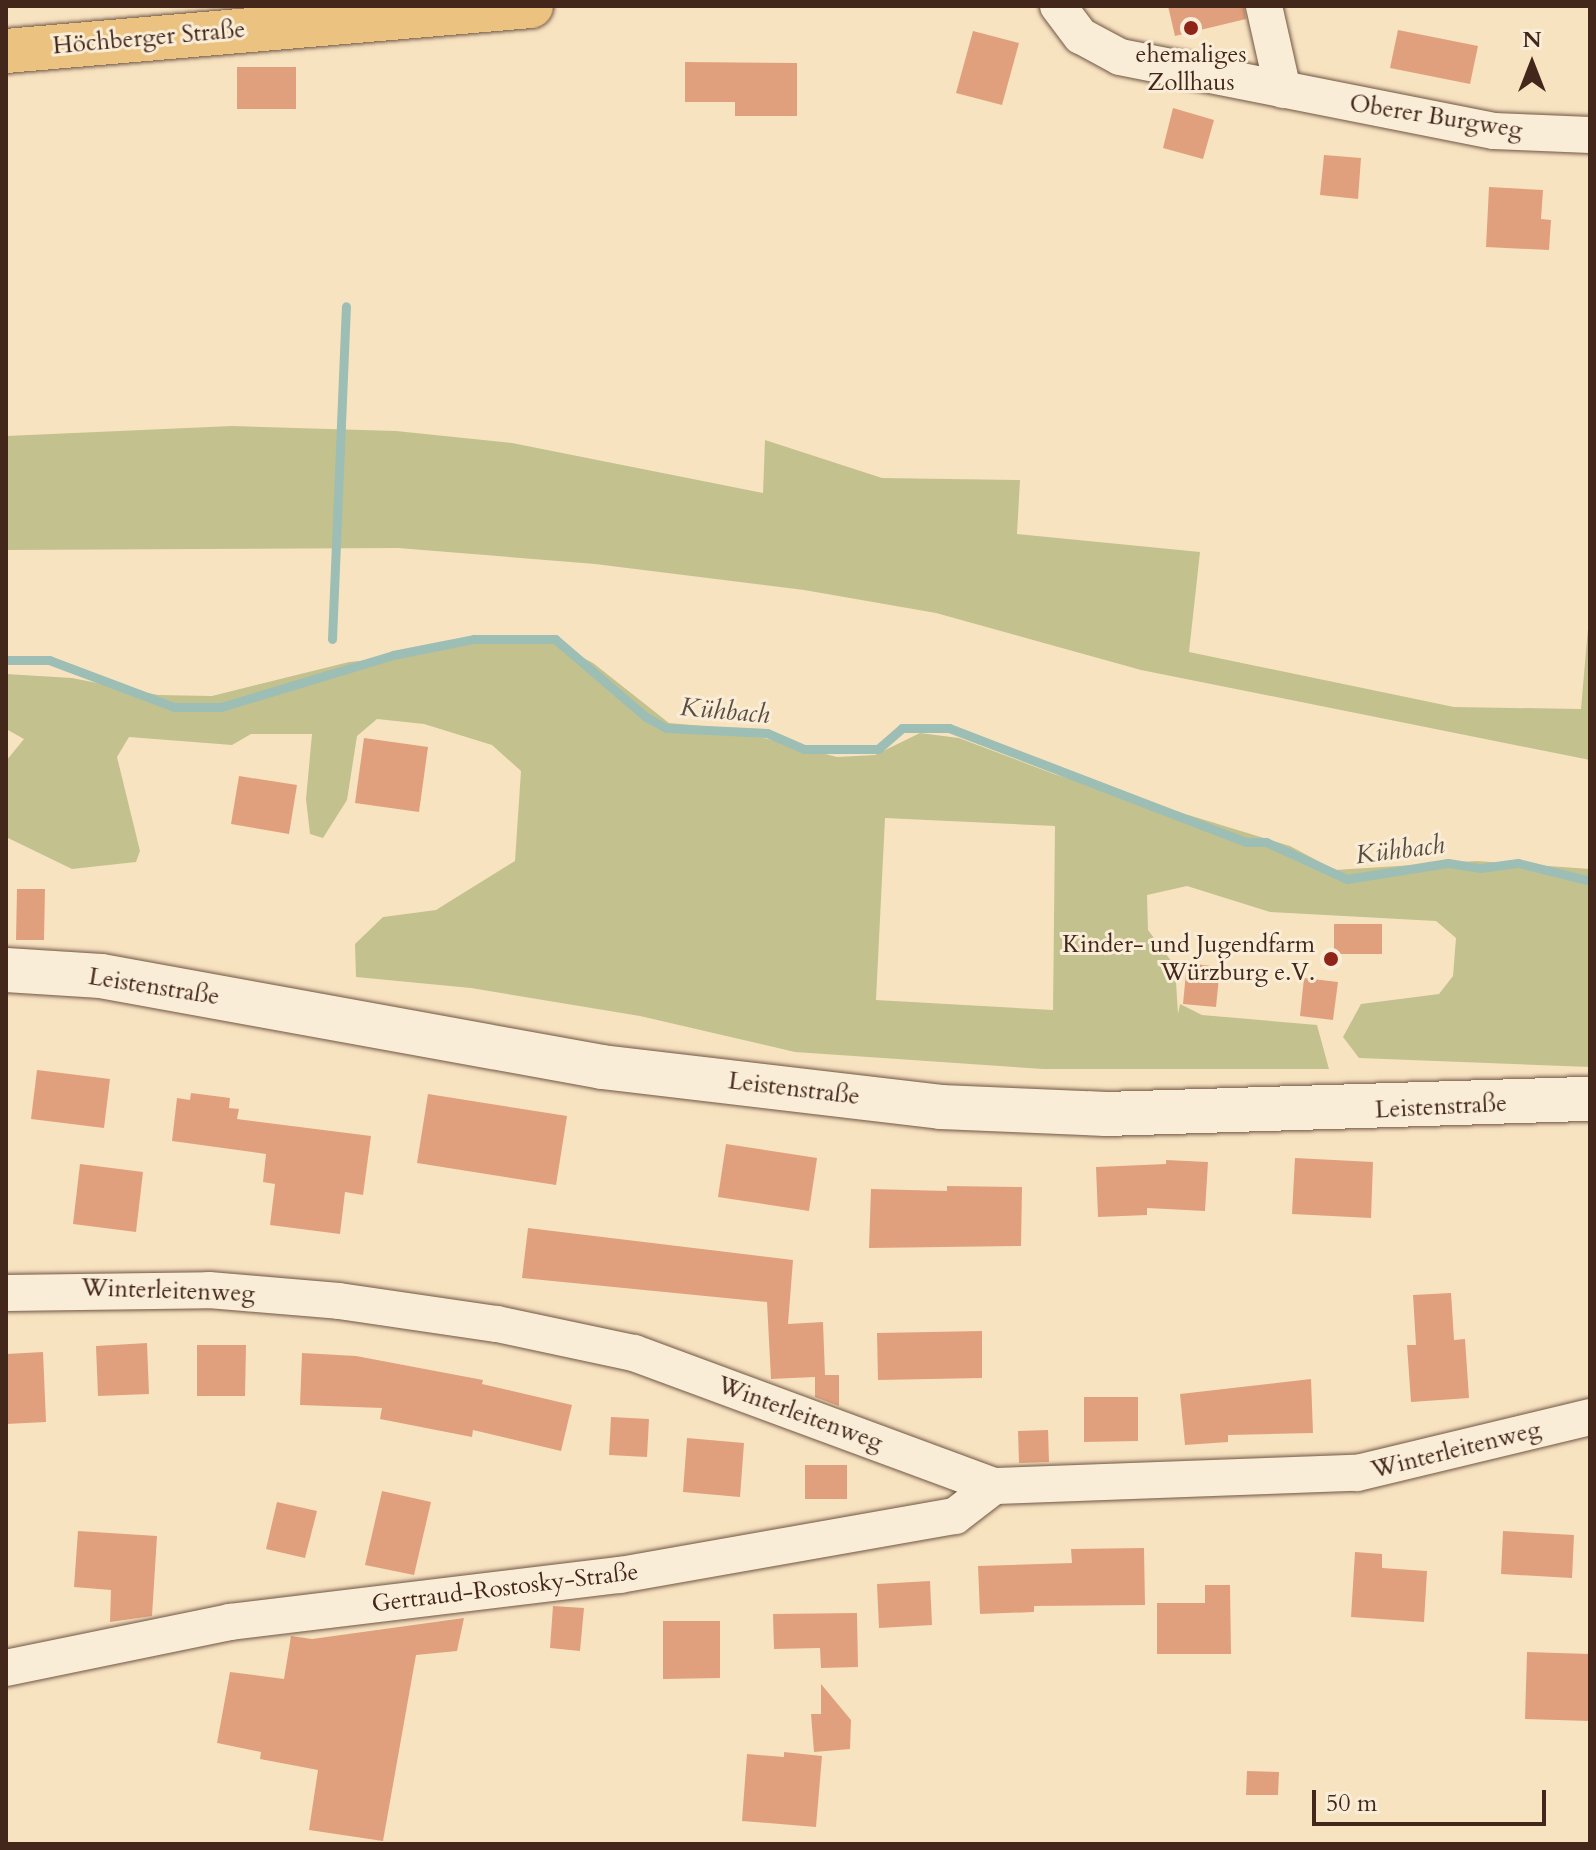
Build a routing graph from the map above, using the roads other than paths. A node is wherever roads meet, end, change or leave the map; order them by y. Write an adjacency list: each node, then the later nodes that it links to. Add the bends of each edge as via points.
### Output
1 (531, 6): 4 (main road, Höchberger Straße)
2 (1058, 6): 5 (street, Oberer Burgweg, via 1081,36 1120,57)
3 (1264, 6): 5 (street)
4 (6, 51)
5 (1283, 90): 6 (street, Oberer Burgweg, via 1494,131)
6 (1590, 135)
7 (6, 970): 8 (main road, Leistenstraße, via 101,976 602,1067 941,1107 1106,1114)
8 (1590, 1099)
9 (6, 1293): 11 (street, Winterleitenweg, via 209,1290 339,1301 497,1324 634,1353)
10 (1590, 1417): 11 (street, Winterleitenweg, via 1357,1473)
11 (994, 1486): 12 (street, Gertraud-Rostosky-Straße, via 955,1516 620,1575 230,1622)
12 (6, 1668)

